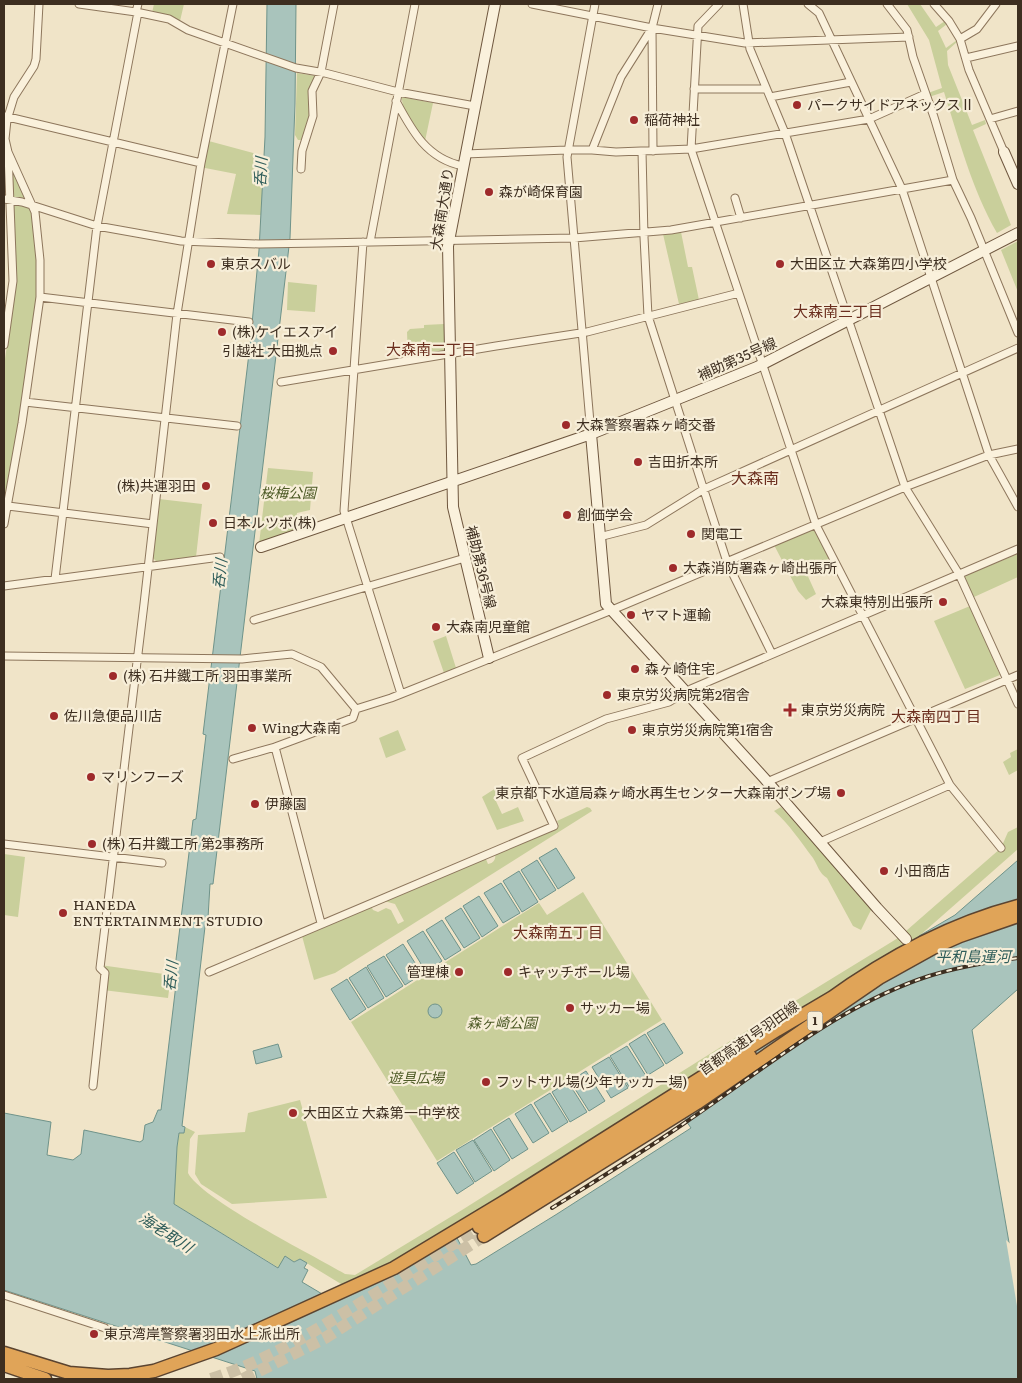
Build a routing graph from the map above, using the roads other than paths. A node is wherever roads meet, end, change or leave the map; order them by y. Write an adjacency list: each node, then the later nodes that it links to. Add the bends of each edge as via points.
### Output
1 (39, 4): 37 (street, via 36,59)
2 (79, 4): 16 (street)
3 (232, 4): 24 (street)
4 (334, 4): 27 (street)
5 (415, 4): 31 (street)
6 (495, 4): 35 (street, 大森南大通り)
7 (532, 4): 17 (street)
8 (595, 4): 17 (street)
9 (658, 4): 18 (street)
10 (719, 4): 19 (street, via 698,26)
11 (743, 4): 23 (street)
12 (808, 4): 22 (street, via 819,13)
13 (887, 4): 20 (street)
14 (934, 4): 21 (street)
15 (996, 4): 21 (street, via 977,29)
16 (137, 9): 24 (street, via 169,18 188,30); 41 (street)
17 (593, 16): 18 (street); 43 (street)
18 (652, 28): 19 (street); 44 (street, via 621,78); 46 (street)
19 (696, 34): 23 (street); 29 (street)
20 (909, 37): 22 (street); 32 (street)
21 (960, 39): 26 (street)
22 (832, 40): 23 (street); 28 (street)
23 (747, 43): 30 (street)
24 (225, 44): 27 (street, via 296,68); 50 (street)
25 (1018, 46): 26 (street)
26 (966, 58): 39 (street)
27 (321, 72): 31 (street); 52 (street, via 312,90 313,116 302,151)
28 (851, 82): 33 (street); 38 (street)
29 (694, 89): 30 (street); 42 (street)
30 (766, 89): 33 (street)
31 (398, 92): 34 (street); 35 (street)
32 (925, 94): 38 (street); 53 (street)
33 (770, 97): 40 (street)
34 (396, 101): 51 (street, via 423,145 447,162); 68 (street)
35 (475, 106): 49 (street, 大森南大通り)
36 (1018, 111): 39 (street)
37 (6, 116): 41 (street); 47 (street)
38 (869, 118): 40 (street); 55 (street)
39 (990, 119): 48 (street)
40 (784, 133): 42 (street); 59 (street)
41 (113, 142): 50 (street); 62 (street)
42 (691, 149): 46 (street); 61 (street)
43 (567, 150): 44 (street); 49 (street); 65 (street)
44 (592, 150): 45 (street)
45 (642, 151): 46 (street); 63 (street)
46 (653, 151)
47 (8, 152): 57 (street); 58 (street)
48 (1004, 152): 54 (street)
49 (465, 154): 51 (street, 大森南大通り)
50 (201, 163): 67 (street)
51 (463, 166): 66 (street, 大森南大通り)
52 (301, 169)
53 (953, 180): 55 (street); 69 (street)
54 (1018, 184)
55 (902, 189): 59 (street); 70 (street)
56 (735, 198): 60 (street)
57 (7, 199): 58 (street); 80 (street, via 13,281)
58 (32, 205): 62 (street); 72 (street, via 40,260)
59 (809, 206): 60 (street); 76 (street)
60 (741, 218): 61 (street)
61 (716, 223): 63 (street); 71 (street)
62 (97, 226): 67 (street); 73 (street)
63 (643, 232): 65 (street); 75 (street)
64 (1018, 233): 69 (street, 補助第35号線)
65 (574, 238): 66 (street); 78 (street)
66 (449, 240): 68 (street); 82 (street, 大森南大通り)
67 (187, 242): 68 (street); 74 (street)
68 (366, 242): 84 (street)
69 (984, 250): 70 (street, 補助第35号線); 79 (street)
70 (931, 278): 76 (street, 補助第35号線); 85 (street)
71 (739, 293): 75 (street); 83 (street)
72 (40, 297): 73 (street); 88 (street)
73 (88, 302): 74 (street); 89 (street)
74 (177, 314): 77 (street); 91 (street)
75 (648, 316): 78 (street); 87 (street)
76 (849, 320): 83 (street, 補助第35号線); 90 (street)
77 (249, 322)
78 (582, 333): 82 (street); 93 (street)
79 (1018, 333)
80 (4, 340)
81 (1018, 348): 85 (street)
82 (450, 353): 84 (street); 97 (street, 大森南大通り)
83 (764, 364): 87 (street, 補助第35号線); 95 (street)
84 (354, 370): 86 (street); 103 (street)
85 (961, 373): 90 (street); 96 (street)
86 (281, 382)
87 (676, 400): 93 (street, 補助第35号線); 99 (street)
88 (25, 402): 89 (street); 100 (street)
89 (76, 409): 91 (street); 102 (street)
90 (879, 410): 95 (street); 98 (street)
91 (165, 418): 92 (street); 105 (street)
92 (237, 426)
93 (590, 434): 97 (street, 補助第35号線); 107 (street)
94 (1018, 449): 96 (street)
95 (792, 450): 99 (street); 106 (street)
96 (989, 455): 98 (street); 101 (street)
97 (453, 481): 103 (street, 補助第35号線); 111 (street, 補助第36号線, via 453,507)
98 (905, 487): 106 (street); 114 (street)
99 (704, 489): 107 (street, via 646,525); 112 (street)
100 (8, 506): 102 (street); 104 (street)
101 (1018, 506)
102 (64, 513): 105 (street); 115 (street)
103 (346, 518): 108 (street, 補助第35号線); 117 (street)
104 (4, 524)
105 (153, 524): 113 (street)
106 (816, 525): 112 (street); 119 (street)
107 (599, 537): 118 (street, via 604,596)
108 (261, 547)
109 (1018, 549): 114 (street)
110 (220, 557): 113 (street)
111 (465, 558): 117 (street); 124 (street, 補助第36号線)
112 (727, 562): 118 (street); 121 (street)
113 (148, 567): 115 (street); 123 (street)
114 (959, 574): 119 (street); 126 (street)
115 (55, 579): 116 (street)
116 (4, 586)
117 (367, 587): 120 (street); 128 (street)
118 (612, 610): 124 (street); 127 (street)
119 (862, 615): 121 (street); 131 (street)
120 (254, 620)
121 (772, 654): 127 (street)
122 (4, 656): 123 (street)
123 (138, 658): 130 (street, via 242,659 292,654 319,665); 139 (street)
124 (489, 658): 128 (street)
125 (1018, 675): 126 (street)
126 (1006, 680): 129 (street); 131 (street)
127 (685, 692): 134 (street); 143 (street, via 669,702 606,719 522,758 554,826)
128 (401, 694): 130 (street)
129 (1018, 704)
130 (356, 709): 132 (street, via 353,718)
131 (915, 718): 134 (street); 135 (street)
132 (275, 747): 133 (street); 143 (street)
133 (234, 760)
134 (767, 782): 136 (street)
135 (950, 785): 136 (street); 138 (street)
136 (820, 842): 144 (street)
137 (4, 844): 139 (street)
138 (1001, 848)
139 (113, 857): 140 (street); 147 (street, via 100,968 105,973)
140 (162, 863)
141 (1018, 906): 146 (highway, 首都高速1号羽田線 / 1, via 928,939)
142 (1018, 916): 148 (highway, 首都高速1号羽田線 / 1, via 960,936 887,973 730,1081)
143 (321, 923): 145 (street)
144 (906, 940)
145 (209, 972)
146 (833, 996): 148 (highway, 首都高速1号羽田線 / 1); 152 (highway, via 394,1268 216,1349 154,1371 108,1376 69,1373)
147 (93, 1086)
148 (621, 1146): 149 (highway, 首都高速1号羽田線 / 1)
149 (482, 1232)
150 (4, 1295): 151 (street)
151 (105, 1328)
152 (4, 1353)
153 (4, 1365): 155 (highway)
154 (4, 1370): 155 (highway)
155 (44, 1379)

